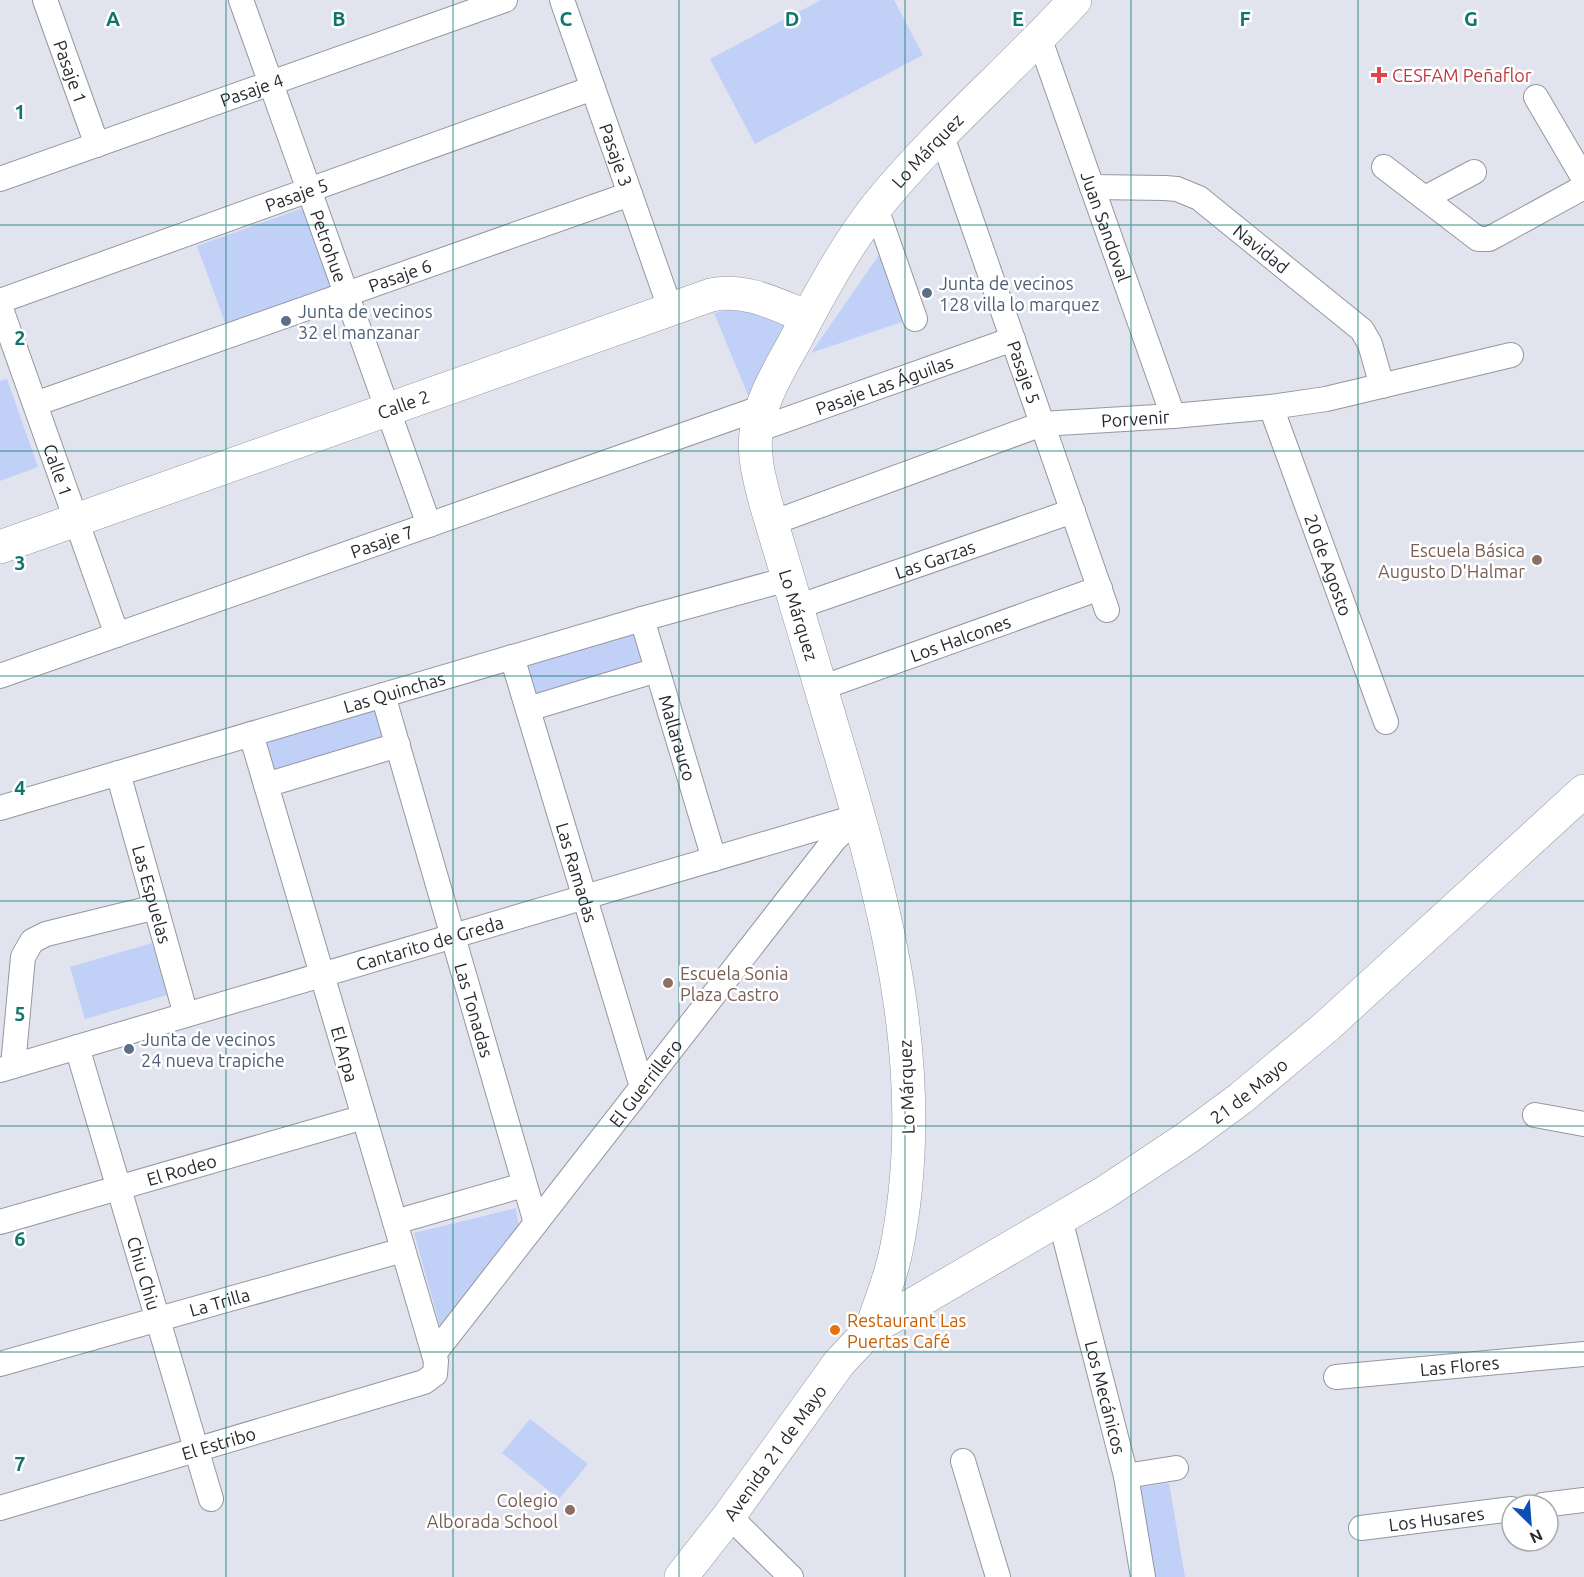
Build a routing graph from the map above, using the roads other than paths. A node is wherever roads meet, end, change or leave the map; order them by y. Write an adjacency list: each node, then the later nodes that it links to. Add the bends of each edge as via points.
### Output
1 (45, 0): 11 (street, Pasaje 1)
2 (241, 0): 7 (street, Petrohue)
3 (505, 0): 7 (street, Pasaje 4)
4 (562, 0): 8 (street, Pasaje 3)
5 (1075, 0): 6 (street, Lo Márquez)
6 (1039, 37): 10 (street, Lo Márquez); 16 (street, Juan Sandoval)
7 (272, 83): 11 (street, Pasaje 4); 18 (street, Petrohue)
8 (593, 88): 18 (street, Pasaje 5); 19 (street, Pasaje 3)
9 (1536, 98): 15 (street)
10 (942, 136): 21 (street, Lo Márquez); 28 (street, Pasaje 5)
11 (97, 145): 14 (street, Pasaje 4)
12 (1384, 166): 20 (street)
13 (1474, 172): 20 (street)
14 (0, 179)
15 (1584, 179)
16 (1092, 187): 30 (street, Navidad, via 1177,189 1199,198 1362,330); 34 (street, Juan Sandoval)
17 (1584, 187): 20 (street, via 1489,239 1478,239)
18 (310, 190): 22 (street, Petrohue); 23 (street, Pasaje 5)
19 (630, 194): 22 (street, Pasaje 6); 25 (street, Pasaje 3)
20 (1425, 198)
21 (876, 208): 26 (street, Lo Márquez); 27 (street)
22 (346, 294): 31 (street, Pasaje 6); 33 (street, Petrohue)
23 (0, 301)
24 (0, 306): 31 (street, Calle 1)
25 (670, 308): 26 (street, Calle 2, via 736,292); 33 (street, Calle 2)
26 (807, 317): 35 (street, Lo Márquez, via 774,380)
27 (915, 319)
28 (1013, 339): 35 (street, Pasaje Las Águilas); 36 (street, Pasaje 5)
29 (1511, 355): 30 (street, Porvenir)
30 (1382, 386): 32 (street, Porvenir)
31 (35, 404): 38 (street, Calle 1)
32 (1271, 407): 34 (street, Porvenir); 52 (street, 20 de Agosto)
33 (387, 409): 38 (street, Calle 2); 40 (street, Petrohue)
34 (1173, 416): 36 (street, Porvenir)
35 (760, 418): 39 (street, Lo Márquez, via 755,451); 40 (street, Pasaje 7)
36 (1042, 424): 37 (street, Pasaje 5); 39 (street, Porvenir)
37 (1073, 511): 42 (street, Las Garzas); 43 (street, Pasaje 5)
38 (76, 522): 41 (street, Calle 2); 45 (street, Calle 1)
39 (772, 523): 42 (street, Lo Márquez)
40 (429, 525): 45 (street, Pasaje 7)
41 (0, 547)
42 (792, 593): 44 (street, Las Quinchas); 49 (street, Lo Márquez)
43 (1104, 599): 49 (street, Los Halcones)
44 (642, 619): 46 (street, Las Quinchas); 47 (street, Mallarauco)
45 (117, 635): 48 (street, Pasaje 7)
46 (512, 657): 50 (street, Las Quinchas); 51 (street, Las Ramadas)
47 (657, 670): 51 (street); 60 (street, Mallarauco)
48 (0, 676)
49 (821, 688): 59 (street, Lo Márquez)
50 (383, 695): 53 (street, Las Quinchas); 54 (street, Las Tonadas)
51 (528, 708): 61 (street, Las Ramadas)
52 (1386, 722)
53 (251, 734): 55 (street, Las Quinchas); 56 (street, El Arpa)
54 (398, 745): 56 (street); 63 (street, Las Tonadas)
55 (118, 773): 58 (street, Las Quinchas); 62 (street, Las Espuelas)
56 (266, 785): 64 (street, El Arpa)
57 (1584, 791): 74 (street, 21 de Mayo, via 1290,1058 1187,1138)
58 (0, 808)
59 (859, 816): 60 (street, Cantarito de Greda); 68 (street, El Guerrillero, via 835,839); 80 (street, Lo Márquez, via 891,942 908,1083 902,1214 895,1258)
60 (714, 859): 61 (street, Cantarito de Greda)
61 (584, 897): 63 (street, Cantarito de Greda); 68 (street, Las Ramadas)
62 (156, 907): 65 (street, Las Espuelas); 67 (street, via 46,934 32,941 23,957)
63 (453, 936): 64 (street, Cantarito de Greda); 72 (street, Las Tonadas)
64 (322, 975): 65 (street, Cantarito de Greda); 70 (street, El Arpa)
65 (186, 1015): 66 (street, Cantarito de Greda)
66 (77, 1047): 67 (street, Cantarito de Greda); 73 (street, Chiu Chiu)
67 (7, 1068)
68 (642, 1087): 77 (street, El Guerrillero)
69 (1535, 1115): 71 (street)
70 (364, 1117): 73 (street, El Rodeo); 76 (street, El Arpa)
71 (1584, 1124)
72 (524, 1185): 76 (street); 77 (street, Las Tonadas)
73 (119, 1188): 75 (street, El Rodeo); 79 (street, Chiu Chiu)
74 (1060, 1219): 80 (street, 21 de Mayo); 88 (street, Los Mecánicos)
75 (0, 1222)
76 (395, 1222): 78 (street, El Arpa)
77 (536, 1223): 83 (street, El Guerrillero)
78 (403, 1250): 79 (street, La Trilla); 83 (street, El Arpa)
79 (158, 1319): 82 (street, La Trilla); 85 (street, Chiu Chiu)
80 (871, 1329): 94 (street, Avenida 21 de Mayo, via 839,1363)
81 (1584, 1354): 84 (street, Las Flores)
82 (0, 1364)
83 (434, 1364): 85 (street, El Estribo, via 424,1382)
84 (1336, 1377)
85 (196, 1450): 89 (street, Chiu Chiu); 92 (street, El Estribo)
86 (963, 1461): 98 (street)
87 (1176, 1468): 88 (street)
88 (1126, 1476): 99 (street, Los Mecánicos)
89 (211, 1499)
90 (1584, 1500): 91 (street)
91 (1560, 1503)
92 (0, 1508)
93 (1500, 1511): 95 (street, Los Husares)
94 (729, 1516): 96 (street, Avenida 21 de Mayo); 97 (street)
95 (1361, 1528)
96 (681, 1577)
97 (791, 1577)
98 (998, 1577)
99 (1143, 1577)

